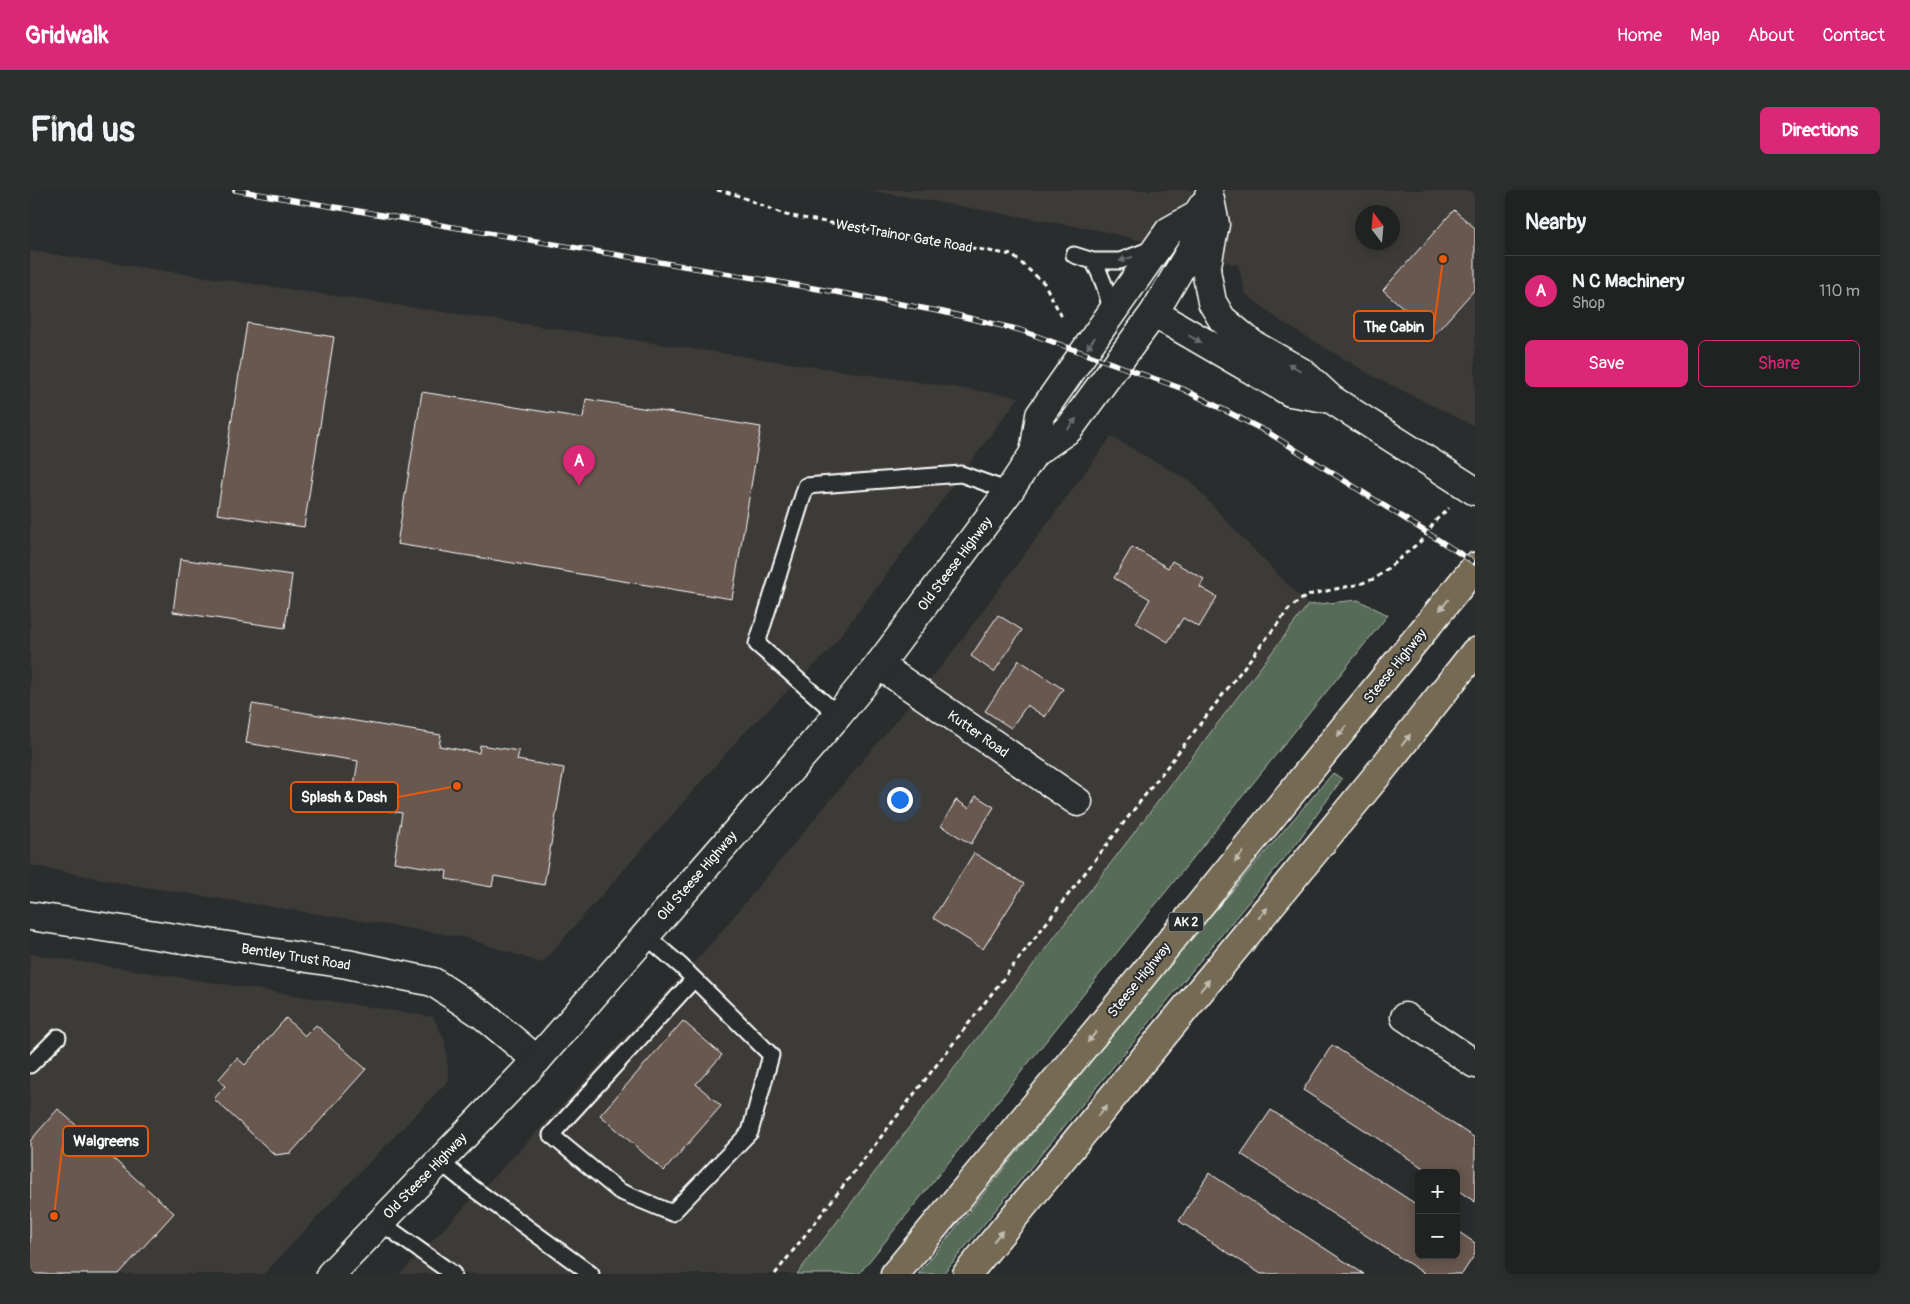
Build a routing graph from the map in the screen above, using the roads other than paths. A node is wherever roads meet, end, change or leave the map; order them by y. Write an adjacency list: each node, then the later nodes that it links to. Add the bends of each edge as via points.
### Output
1 (1206, 200): 2 (main road, Old Steese Highway); 5 (main road, Old Steese Highway, via 1194,245); 7 (main road, one-way to 1, via 1303,372 1252,344 1222,318 1212,302 1206,270 1215,224)
2 (1164, 239): 4 (lane, one-way to 4, via 1120,261); 5 (main road, via 1170,255 1152,288); 6 (main road, Old Steese Highway)
3 (1074, 255): 4 (lane)
4 (1093, 261): 6 (lane, via 1100,272)
5 (1154, 313): 7 (main road, one-way to 7, via 1290,392); 8 (main road, Old Steese Highway, one-way to 5, via 1069,429)
6 (1111, 314): 8 (main road, Old Steese Highway, one-way to 8, via 1040,415)
7 (1331, 399): 10 (main road)
8 (1034, 453): 9 (main road, Old Steese Highway)
9 (1010, 491): 13 (main road, Old Steese Highway); 14 (lane, via 961,474 806,486 757,644)
10 (1475, 491)
11 (1475, 567): 29 (highway, Steese Highway / AK 2, one-way to 29)
12 (1475, 652): 30 (highway, one-way to 12)
13 (879, 665): 14 (main road, Old Steese Highway); 15 (main road, Kutter Road)
14 (838, 715): 17 (main road, Old Steese Highway)
15 (1078, 802)
16 (30, 916): 21 (main road, Bentley Trust Road, via 347,964 433,982 482,1015)
17 (646, 936): 18 (lane); 21 (main road, Old Steese Highway)
18 (694, 979): 18 (lane, via 771,1055 750,1132 672,1213 619,1191 551,1135)
19 (1405, 1017): 22 (main road)
20 (58, 1036): 23 (lane)
21 (537, 1060): 24 (main road, Old Steese Highway)
22 (1475, 1064)
23 (30, 1065)
24 (439, 1161): 25 (main road, Old Steese Highway); 28 (lane)
25 (380, 1222): 26 (main road, Old Steese Highway); 27 (lane)
26 (331, 1274)
27 (453, 1274)
28 (591, 1274)
29 (895, 1274)
30 (967, 1274)

